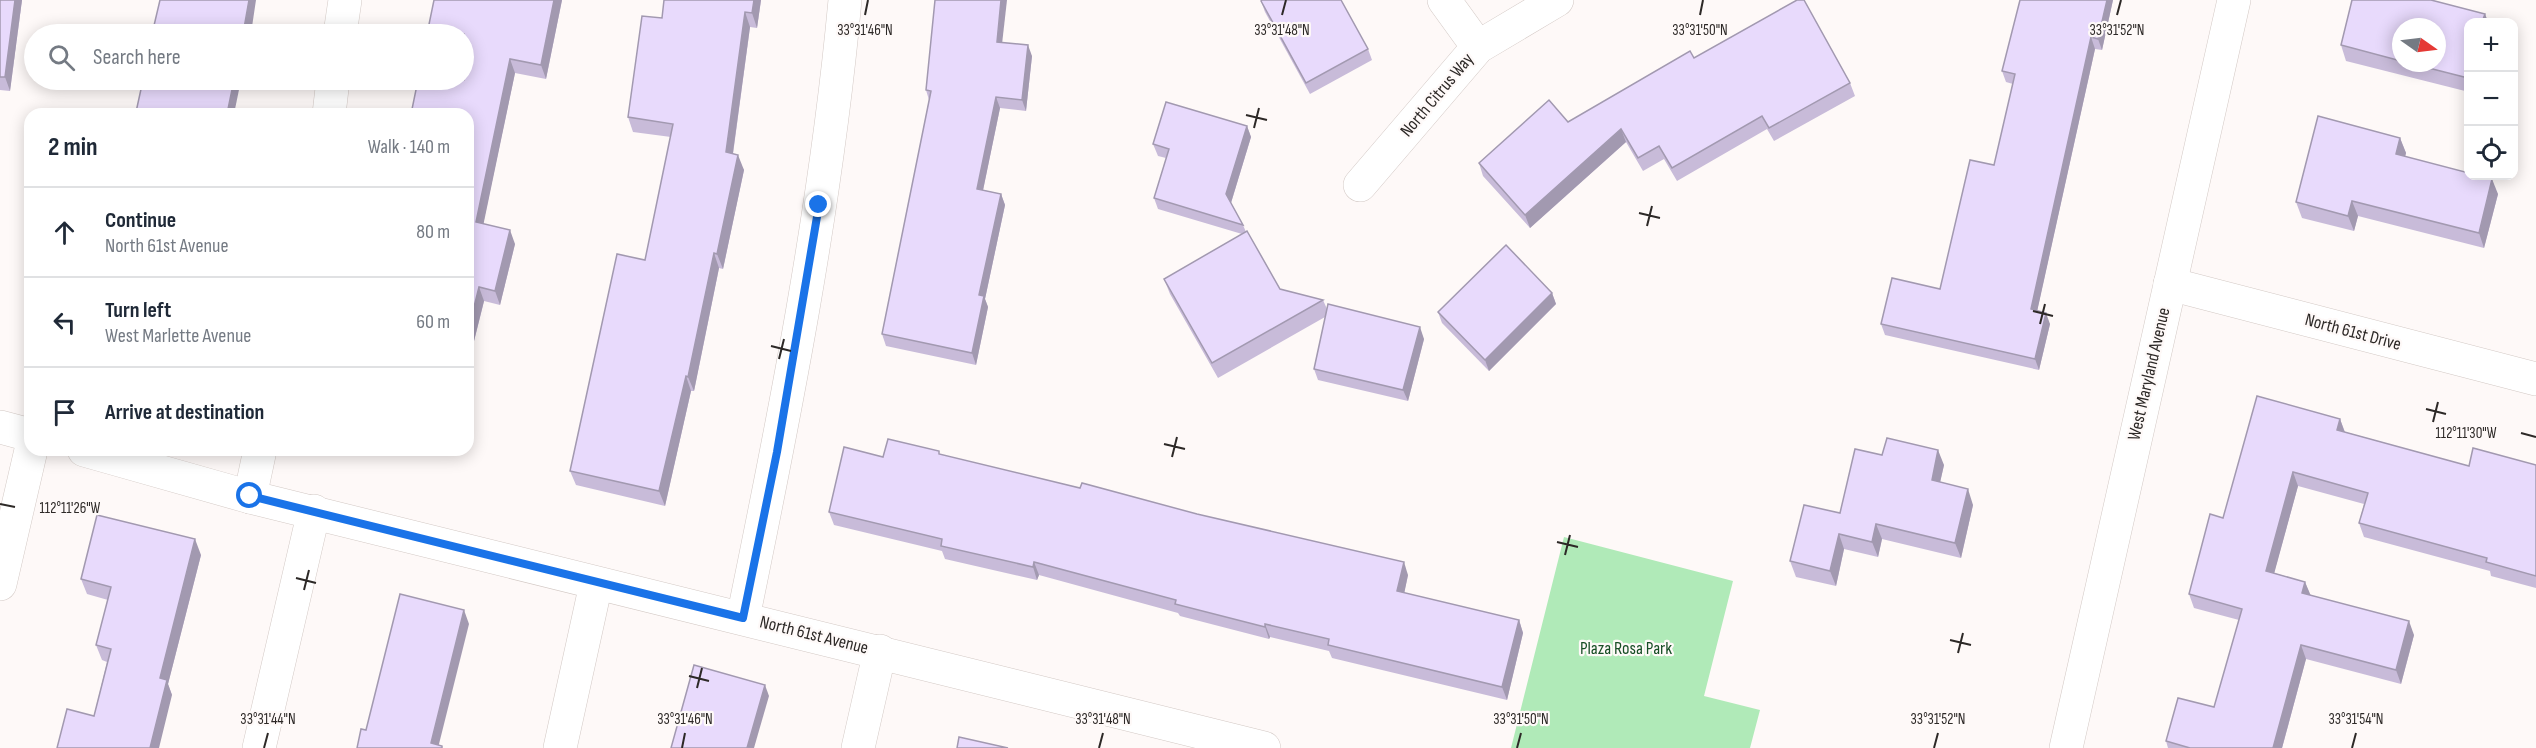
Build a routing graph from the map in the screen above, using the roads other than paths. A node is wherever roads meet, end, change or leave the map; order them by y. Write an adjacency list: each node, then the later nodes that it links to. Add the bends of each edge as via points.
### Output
1 (345, 0): 6 (street)
2 (845, 0): 22 (street, via 817,217 777,452)
3 (1444, 0): 7 (street)
4 (1557, 0): 7 (street, North Citrus Way)
5 (2234, 0): 11 (street, West Maryland Avenue)
6 (341, 24)
7 (1478, 47): 10 (street, North Citrus Way)
8 (332, 90): 9 (street)
9 (329, 108)
10 (1360, 185)
11 (2169, 284): 12 (street, North 61st Drive); 29 (street, West Maryland Avenue)
12 (2536, 379)
13 (0, 427): 14 (street)
14 (24, 433)
15 (30, 456): 20 (street)
16 (106, 456): 18 (street, North 61st Avenue)
17 (259, 456): 18 (street)
18 (250, 496): 19 (street, North 61st Avenue)
19 (314, 511): 21 (street, North 61st Avenue); 25 (street)
20 (0, 584)
21 (596, 584): 22 (street, North 61st Avenue); 26 (street)
22 (743, 618): 23 (street, North 61st Avenue)
23 (880, 651): 24 (street, North 61st Avenue); 27 (street)
24 (1201, 740): 28 (street, North 61st Avenue)
25 (260, 748)
26 (560, 748)
27 (858, 748)
28 (1264, 748)
29 (2066, 748)

